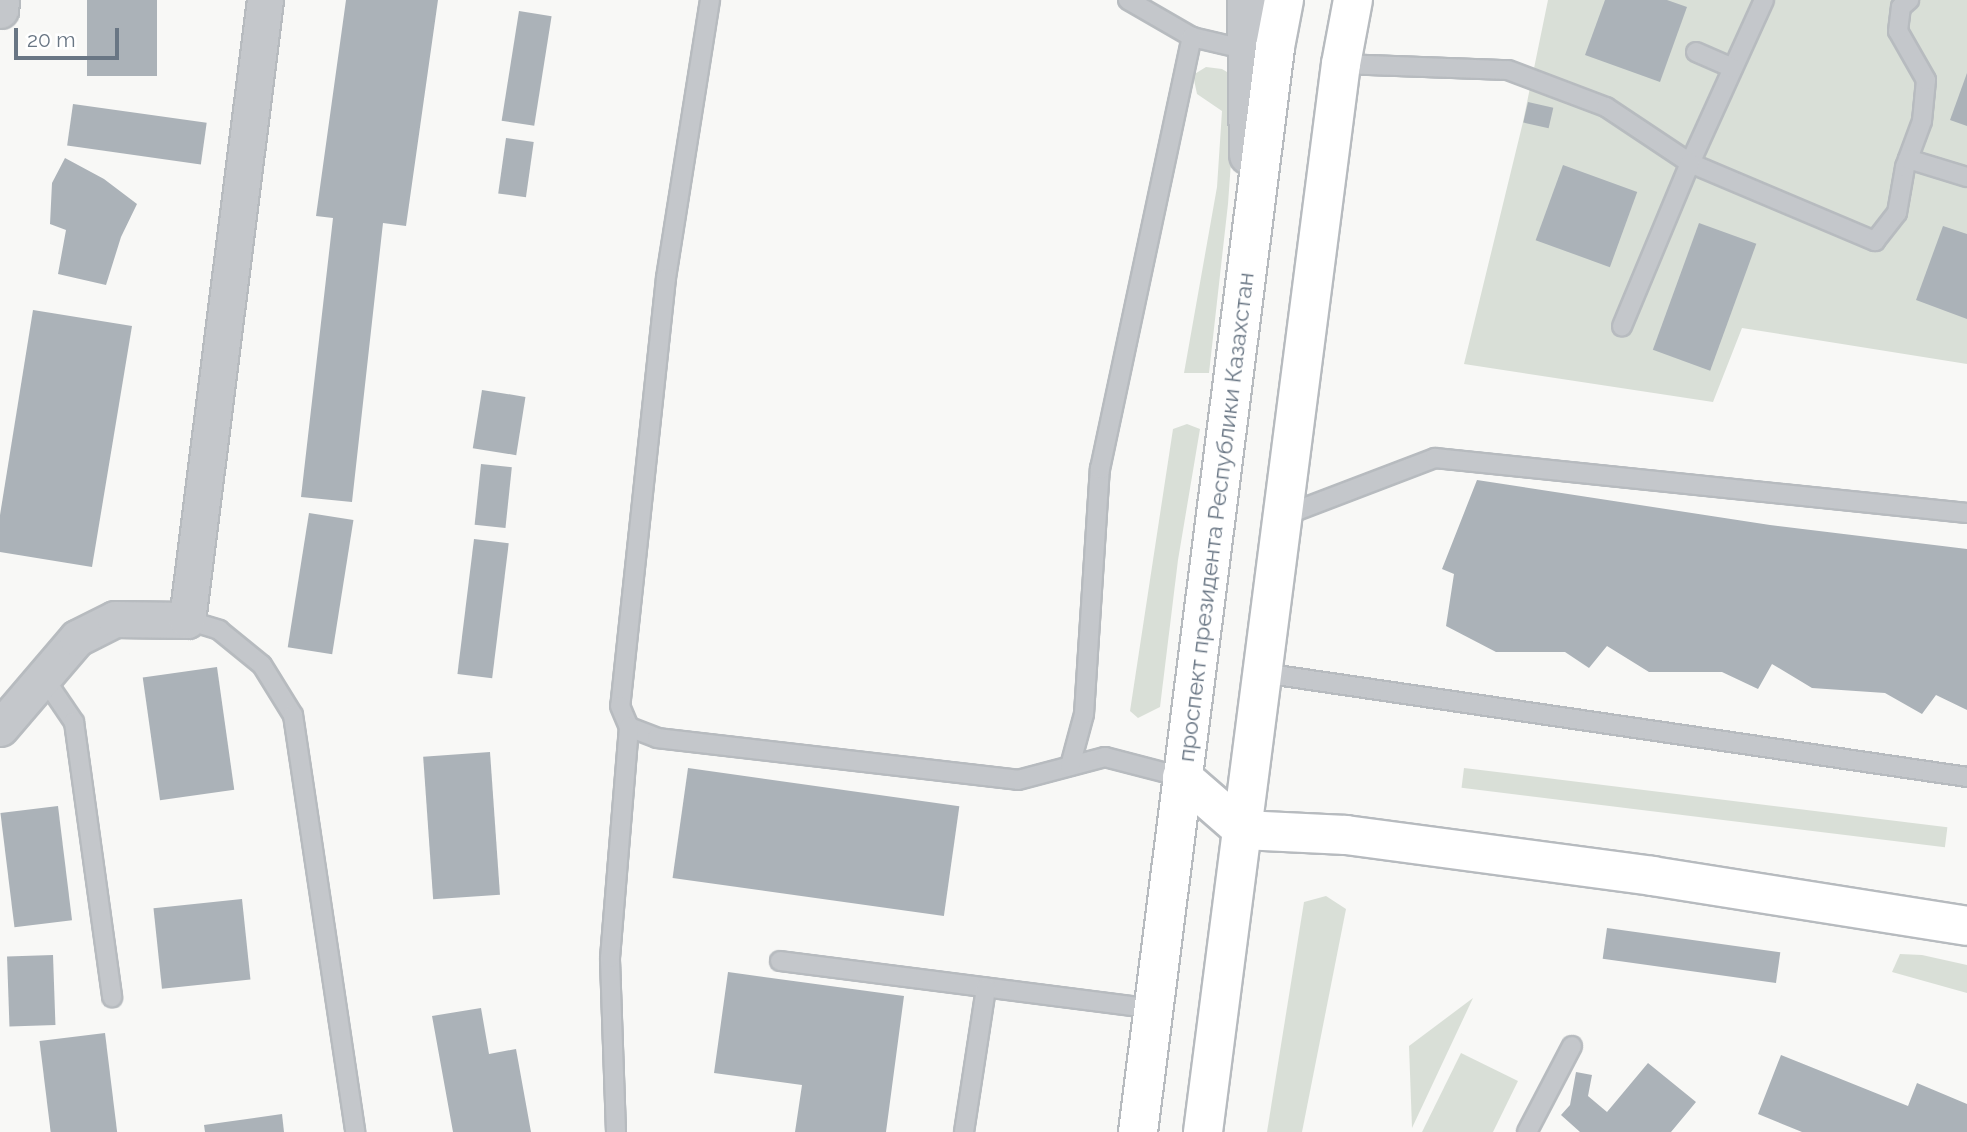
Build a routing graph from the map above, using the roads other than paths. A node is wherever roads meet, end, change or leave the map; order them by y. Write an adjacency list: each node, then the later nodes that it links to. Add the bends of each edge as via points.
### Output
1 (1, 0): 10 (street)
2 (265, 0): 23 (street)
3 (710, 0): 26 (lane, via 666,278 620,705)
4 (1128, 0): 11 (lane)
5 (1247, 0): 12 (street)
6 (1284, 0): 19 (main road, проспект президента Республики Казахстан)
7 (1353, 0): 14 (main road)
8 (1764, 0): 15 (lane)
9 (1909, 0): 16 (lane, via 1901,7 1898,31 1926,80 1923,121)
10 (0, 10)
11 (1192, 37): 12 (lane); 28 (lane, via 1100,469 1084,714)
12 (1248, 50): 19 (street)
13 (1696, 52): 15 (lane)
14 (1341, 64): 17 (lane, via 1508,71 1605,107); 22 (main road)
15 (1733, 68): 17 (lane)
16 (1908, 159): 17 (lane, via 1897,213 1875,241); 18 (lane)
17 (1689, 163): 20 (lane)
18 (1967, 177)
19 (1249, 256): 29 (main road, проспект президента Республики Казахстан)
20 (1622, 326)
21 (1967, 513): 22 (lane, via 1435,458)
22 (1283, 516): 24 (main road)
23 (187, 621): 25 (street, via 115,619 77,638); 38 (lane, via 219,630 262,665 293,715)
24 (1263, 673): 30 (lane); 31 (main road)
25 (42, 676): 27 (street); 35 (lane, via 74,722)
26 (629, 727): 28 (lane, via 657,738 1018,780); 39 (lane, via 610,958)
27 (0, 728)
28 (1070, 766): 29 (lane, via 1105,757)
29 (1182, 777): 31 (main road); 36 (main road, проспект президента Республики Казахстан)
30 (1967, 777)
31 (1243, 830): 32 (main road, via 1346,835 1652,876); 42 (main road)
32 (1967, 926)
33 (780, 961): 34 (lane)
34 (986, 988): 36 (lane); 40 (lane)
35 (112, 998)
36 (1155, 1009): 41 (main road, проспект президента Республики Казахстан)
37 (1572, 1046): 43 (lane)
38 (355, 1132)
39 (616, 1132)
40 (964, 1132)
41 (1138, 1132)
42 (1203, 1132)
43 (1527, 1132)

